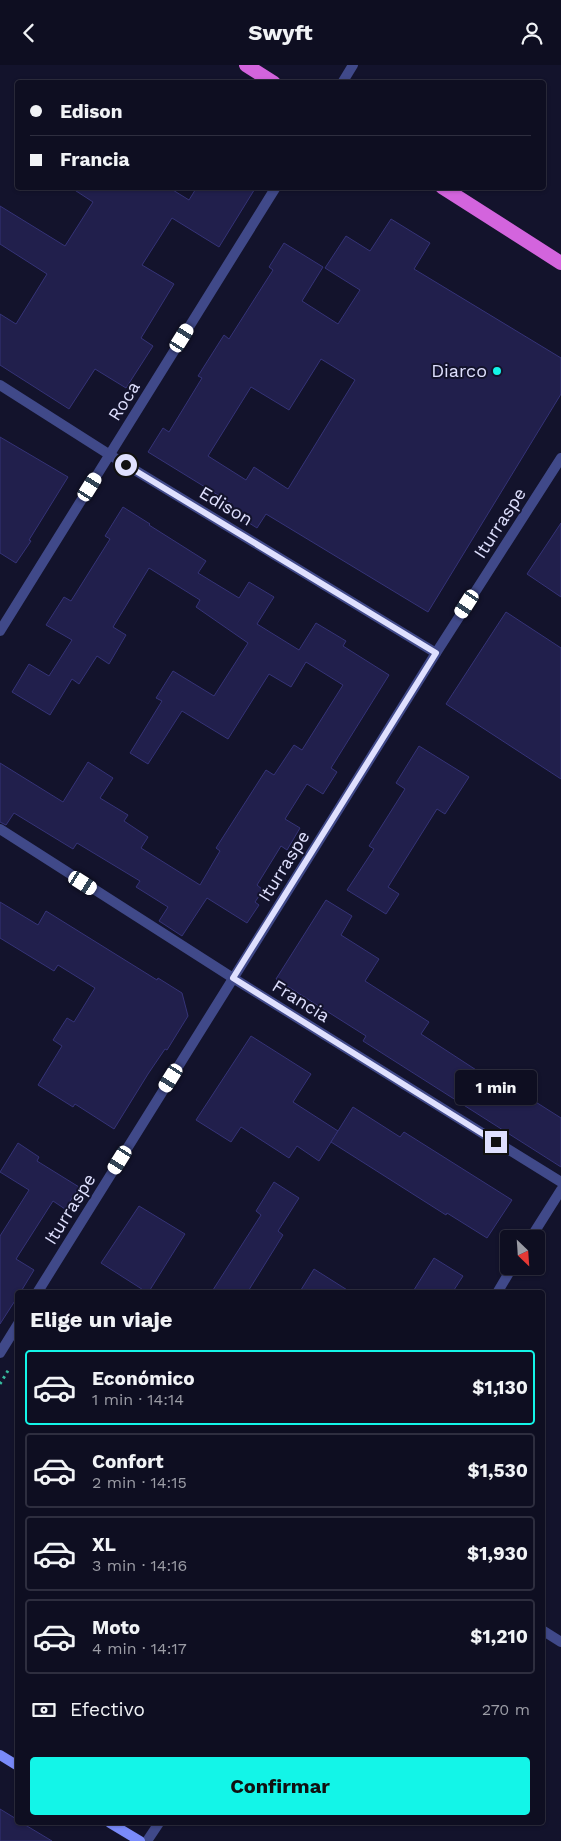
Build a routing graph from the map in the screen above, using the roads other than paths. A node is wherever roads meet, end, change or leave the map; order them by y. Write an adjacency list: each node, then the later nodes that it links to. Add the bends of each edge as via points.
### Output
1 (246, 65): 3 (highway)
2 (353, 65): 4 (street)
3 (269, 80)
4 (344, 80)
5 (274, 190): 9 (street, Roca)
6 (447, 190): 7 (highway)
7 (561, 263)
8 (0, 385): 9 (street, Edison)
9 (110, 455): 11 (street, Roca); 12 (street, Edison)
10 (561, 457): 12 (street, Iturraspe)
11 (0, 631)
12 (436, 653): 14 (street, Iturraspe)
13 (0, 829): 14 (street, Francia)
14 (233, 978): 15 (street, Francia); 19 (street, Iturraspe)
15 (561, 1182)
16 (561, 1190): 17 (street)
17 (536, 1230)
18 (507, 1275): 20 (street)
19 (39, 1290)
20 (498, 1290)
21 (15, 1329): 22 (street)
22 (0, 1353)
23 (545, 1632): 24 (street)
24 (561, 1642)
25 (0, 1755): 26 (main road)
26 (15, 1764)
27 (113, 1825): 29 (main road)
28 (158, 1825): 30 (street)
29 (140, 1841)
30 (147, 1841)

